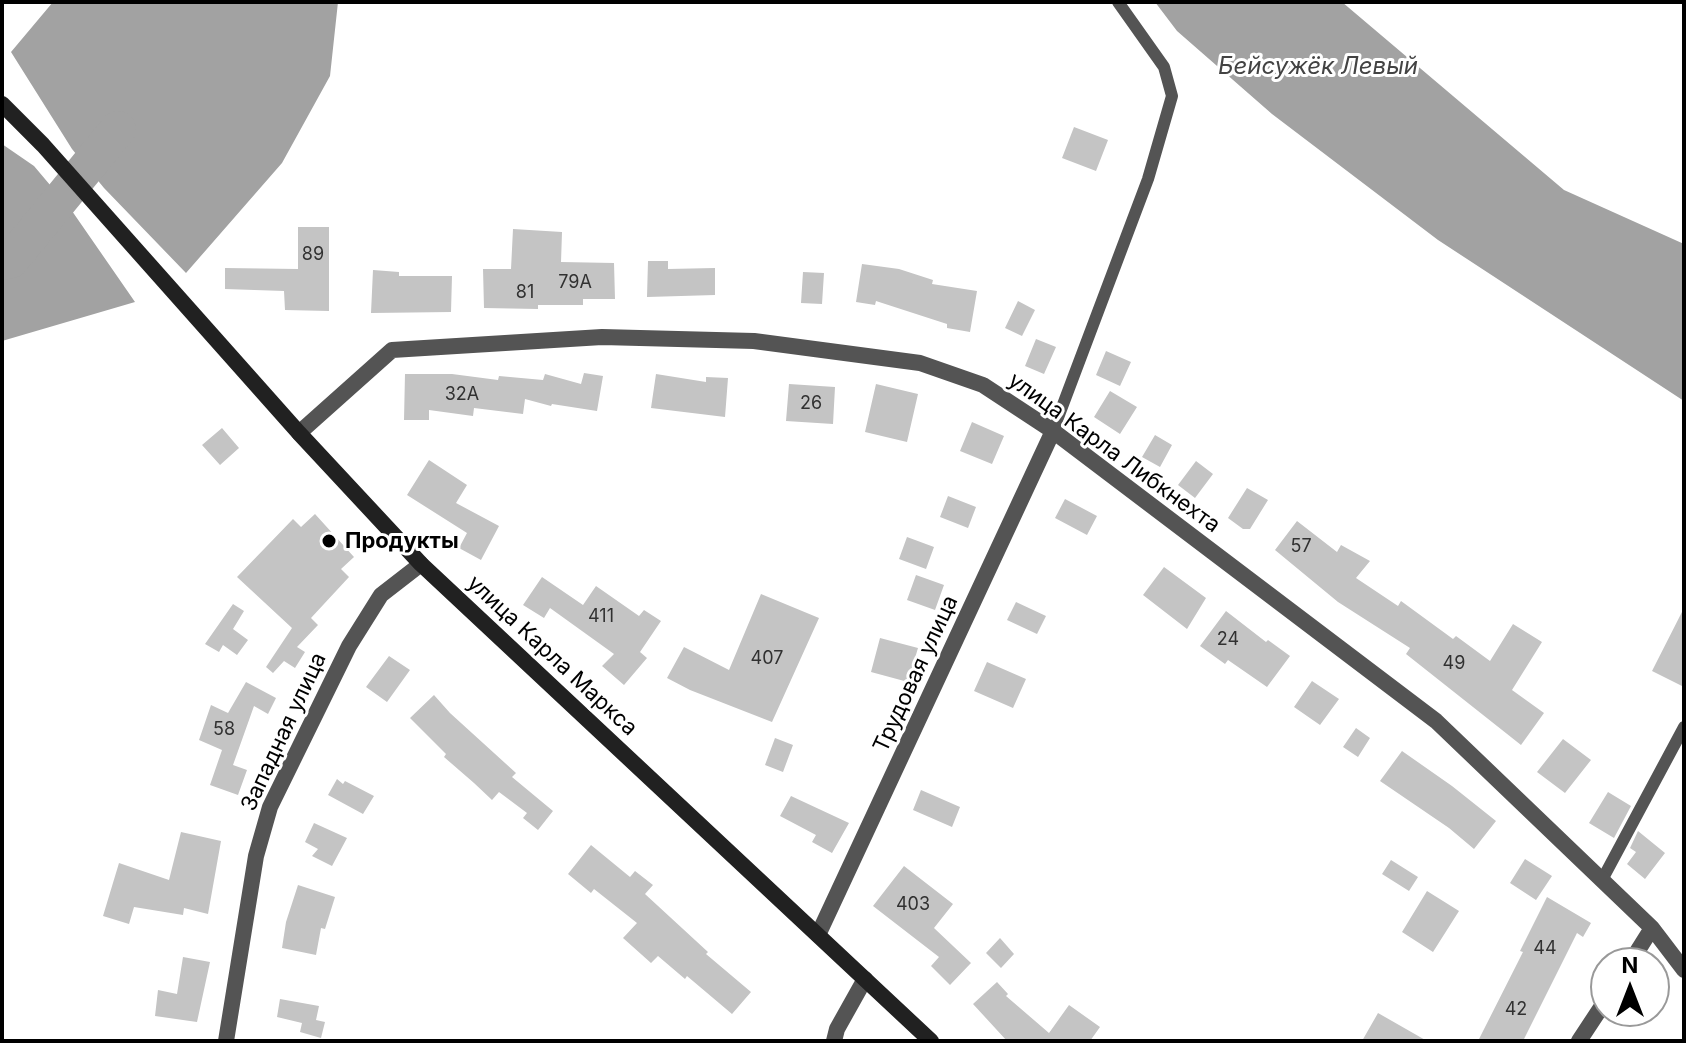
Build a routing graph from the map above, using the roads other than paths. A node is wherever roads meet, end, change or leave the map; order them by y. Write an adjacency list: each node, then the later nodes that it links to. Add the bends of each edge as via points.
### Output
1 (1118, 2): 3 (lane, via 1164,67 1172,96 1148,179)
2 (2, 104): 4 (main road, улица Карла Маркса)
3 (1053, 431): 4 (street, улица Карла Либкнехта, via 983,385 920,363 754,341 602,337 392,350); 7 (street, улица Карла Либкнехта, via 1436,721); 9 (street, Трудовая улица)
4 (299, 433): 5 (main road, улица Карла Маркса)
5 (421, 564): 9 (main road, улица Карла Маркса); 14 (street, Западная улица, via 381,595 349,646 270,807 256,856)
6 (1684, 727): 7 (lane)
7 (1602, 880): 8 (street, улица Карла Либкнехта)
8 (1652, 928): 10 (street); 11 (street, улица Карла Либкнехта)
9 (818, 935): 12 (main road, улица Карла Маркса)
10 (1640, 947)
11 (1684, 970)
12 (865, 979): 15 (street); 16 (main road, улица Карла Маркса)
13 (1590, 1024): 17 (street)
14 (226, 1041)
15 (834, 1041)
16 (931, 1041)
17 (1579, 1041)

